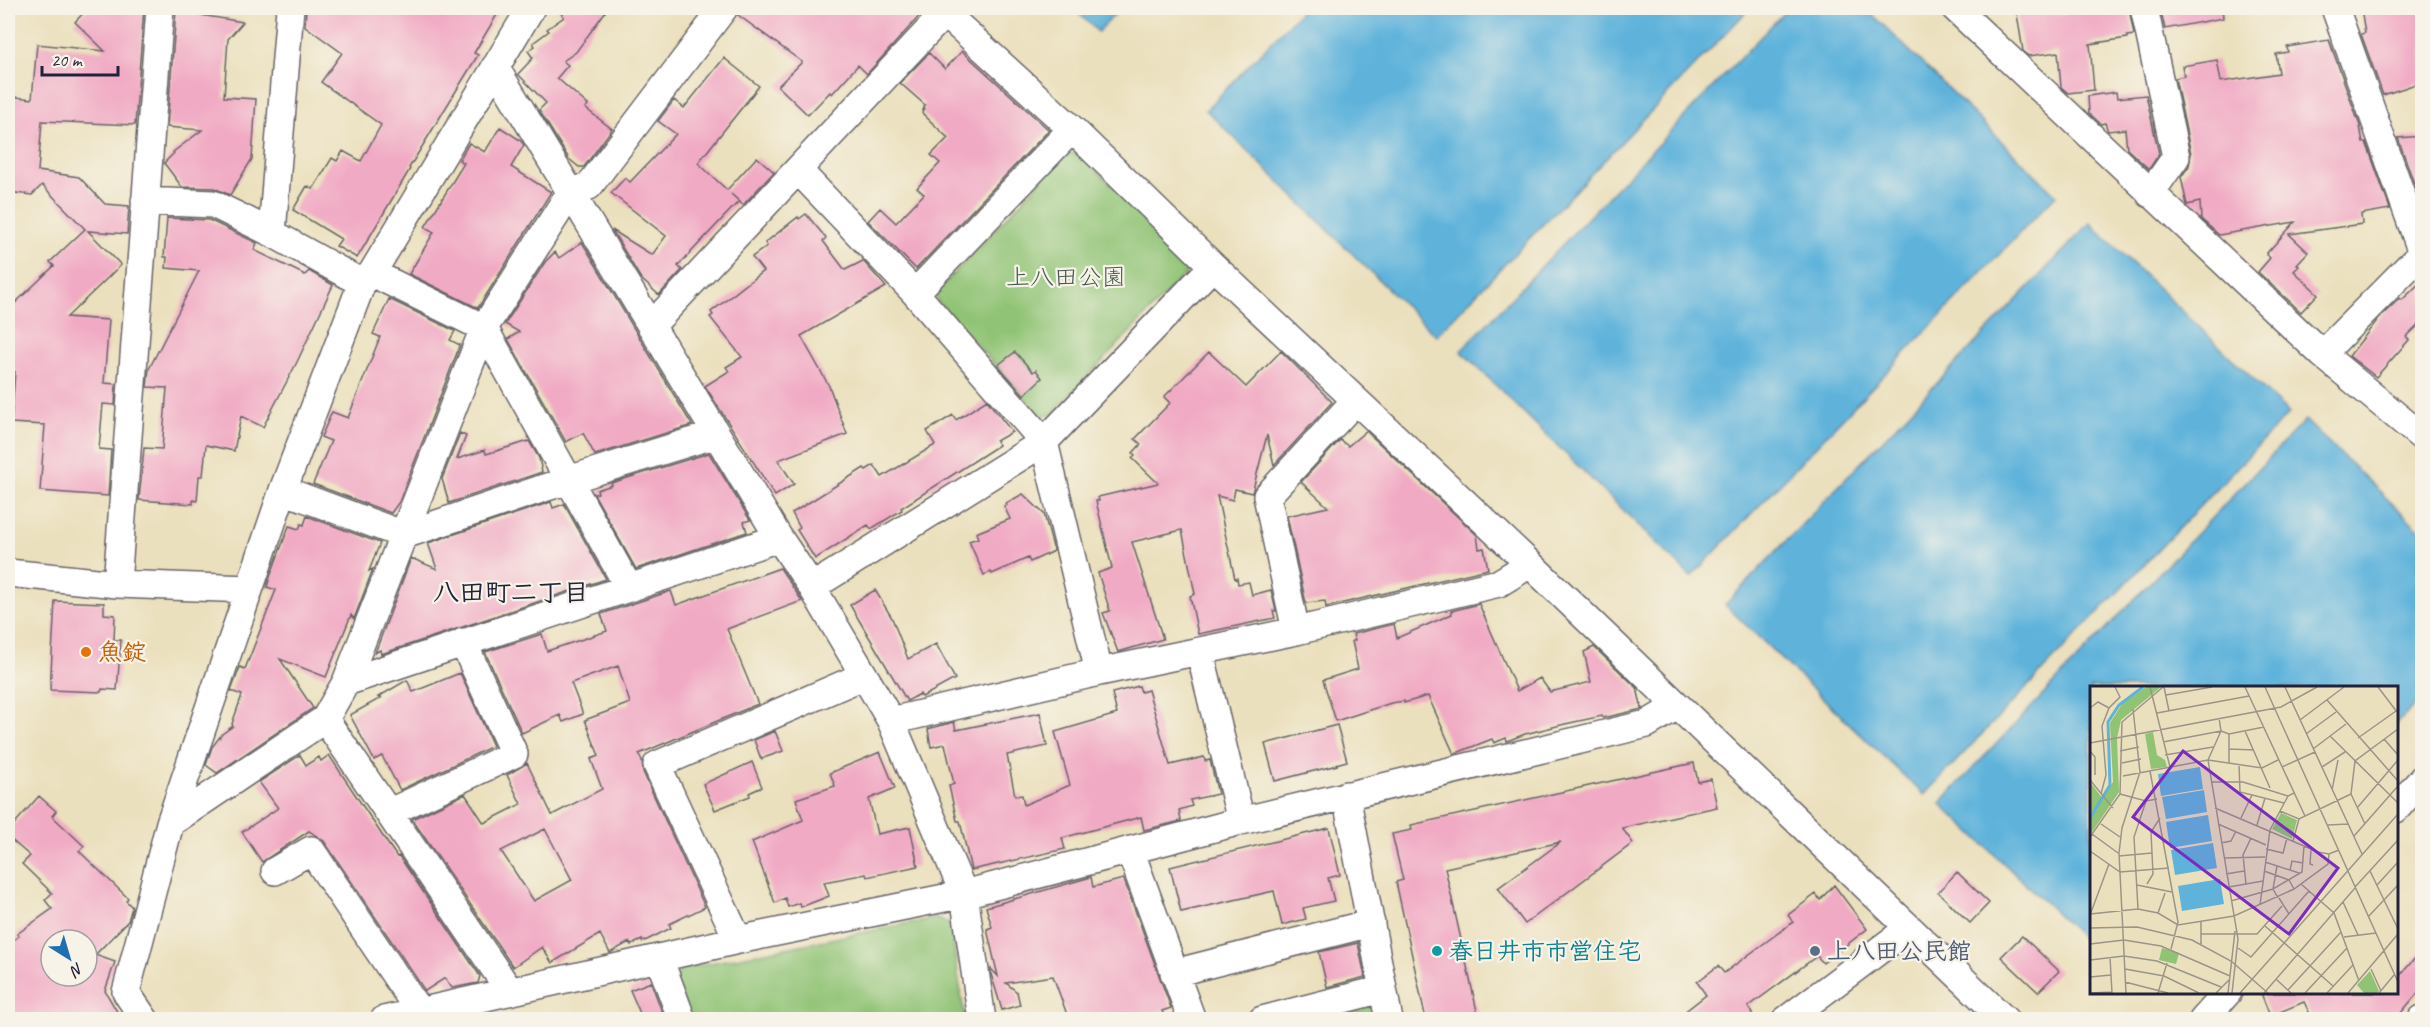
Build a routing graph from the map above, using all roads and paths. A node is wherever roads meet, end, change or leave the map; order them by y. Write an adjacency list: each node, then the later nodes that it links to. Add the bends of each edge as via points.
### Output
1 (160, 8): 14 (street)
2 (290, 8): 15 (street)
3 (531, 8): 9 (street)
4 (724, 8): 12 (street, via 589,186)
5 (1955, 8): 13 (street)
6 (2144, 8): 13 (street, via 2176,157)
7 (2335, 8): 16 (street)
8 (942, 10): 10 (street); 11 (street)
9 (495, 67): 12 (street); 18 (street)
10 (1072, 129): 17 (street); 19 (street)
11 (798, 170): 19 (street); 20 (street)
12 (570, 193): 20 (street); 21 (street)
13 (2150, 194): 22 (street)
14 (146, 201): 15 (street, via 213,204); 33 (street)
15 (272, 234): 18 (street)
16 (2422, 253): 22 (street)
17 (1213, 266): 23 (street); 26 (street)
18 (367, 278): 21 (street); 28 (street)
19 (915, 293): 26 (street)
20 (651, 326): 24 (street)
21 (484, 328): 27 (street); 29 (street)
22 (2322, 354): 25 (street)
23 (1355, 401): 31 (street); 37 (street, via 1267,496)
24 (716, 434): 27 (street); 30 (street)
25 (2422, 437)
26 (1044, 442): 34 (street); 40 (street)
27 (568, 480): 29 (street); 35 (street)
28 (283, 490): 29 (street); 36 (street)
29 (404, 535): 42 (street)
30 (779, 538): 34 (street); 35 (street)
31 (1530, 564): 37 (street, via 1498,583); 43 (street)
32 (8, 573): 33 (street)
33 (117, 584): 36 (street)
34 (812, 587): 41 (street)
35 (629, 588): 38 (street)
36 (249, 590): 51 (street)
37 (1296, 631): 39 (street)
38 (463, 642): 42 (street); 49 (street, via 514,754)
39 (1200, 652): 40 (street); 50 (street)
40 (1099, 672): 45 (street)
41 (863, 676): 45 (street); 57 (street, via 657,765)
42 (346, 682): 44 (street)
43 (1677, 706): 47 (street, via 1647,724); 56 (street)
44 (325, 719): 49 (street); 51 (street)
45 (891, 722): 54 (street)
46 (2422, 779): 48 (street)
47 (1346, 795): 50 (street); 55 (street)
48 (2397, 808)
49 (390, 812): 61 (street)
50 (1241, 821): 52 (street)
51 (170, 823): 64 (street, via 126,992)
52 (1130, 850): 54 (street); 59 (street)
53 (275, 871): 63 (street, via 311,850)
54 (964, 894): 57 (street); 67 (street)
55 (1371, 923): 59 (street); 60 (street)
56 (1909, 928): 71 (street); 72 (street)
57 (738, 940): 58 (street)
58 (659, 958): 61 (street); 66 (street)
59 (1174, 973): 68 (street)
60 (1383, 988): 69 (street); 70 (street)
61 (509, 990): 63 (street)
62 (2227, 994): 73 (street)
63 (419, 1011): 65 (street)
64 (145, 1020)
65 (384, 1020)
66 (682, 1020)
67 (982, 1020)
68 (1192, 1020)
69 (1262, 1020)
70 (1389, 1020)
71 (1786, 1020)
72 (2006, 1020)
73 (2203, 1020)

